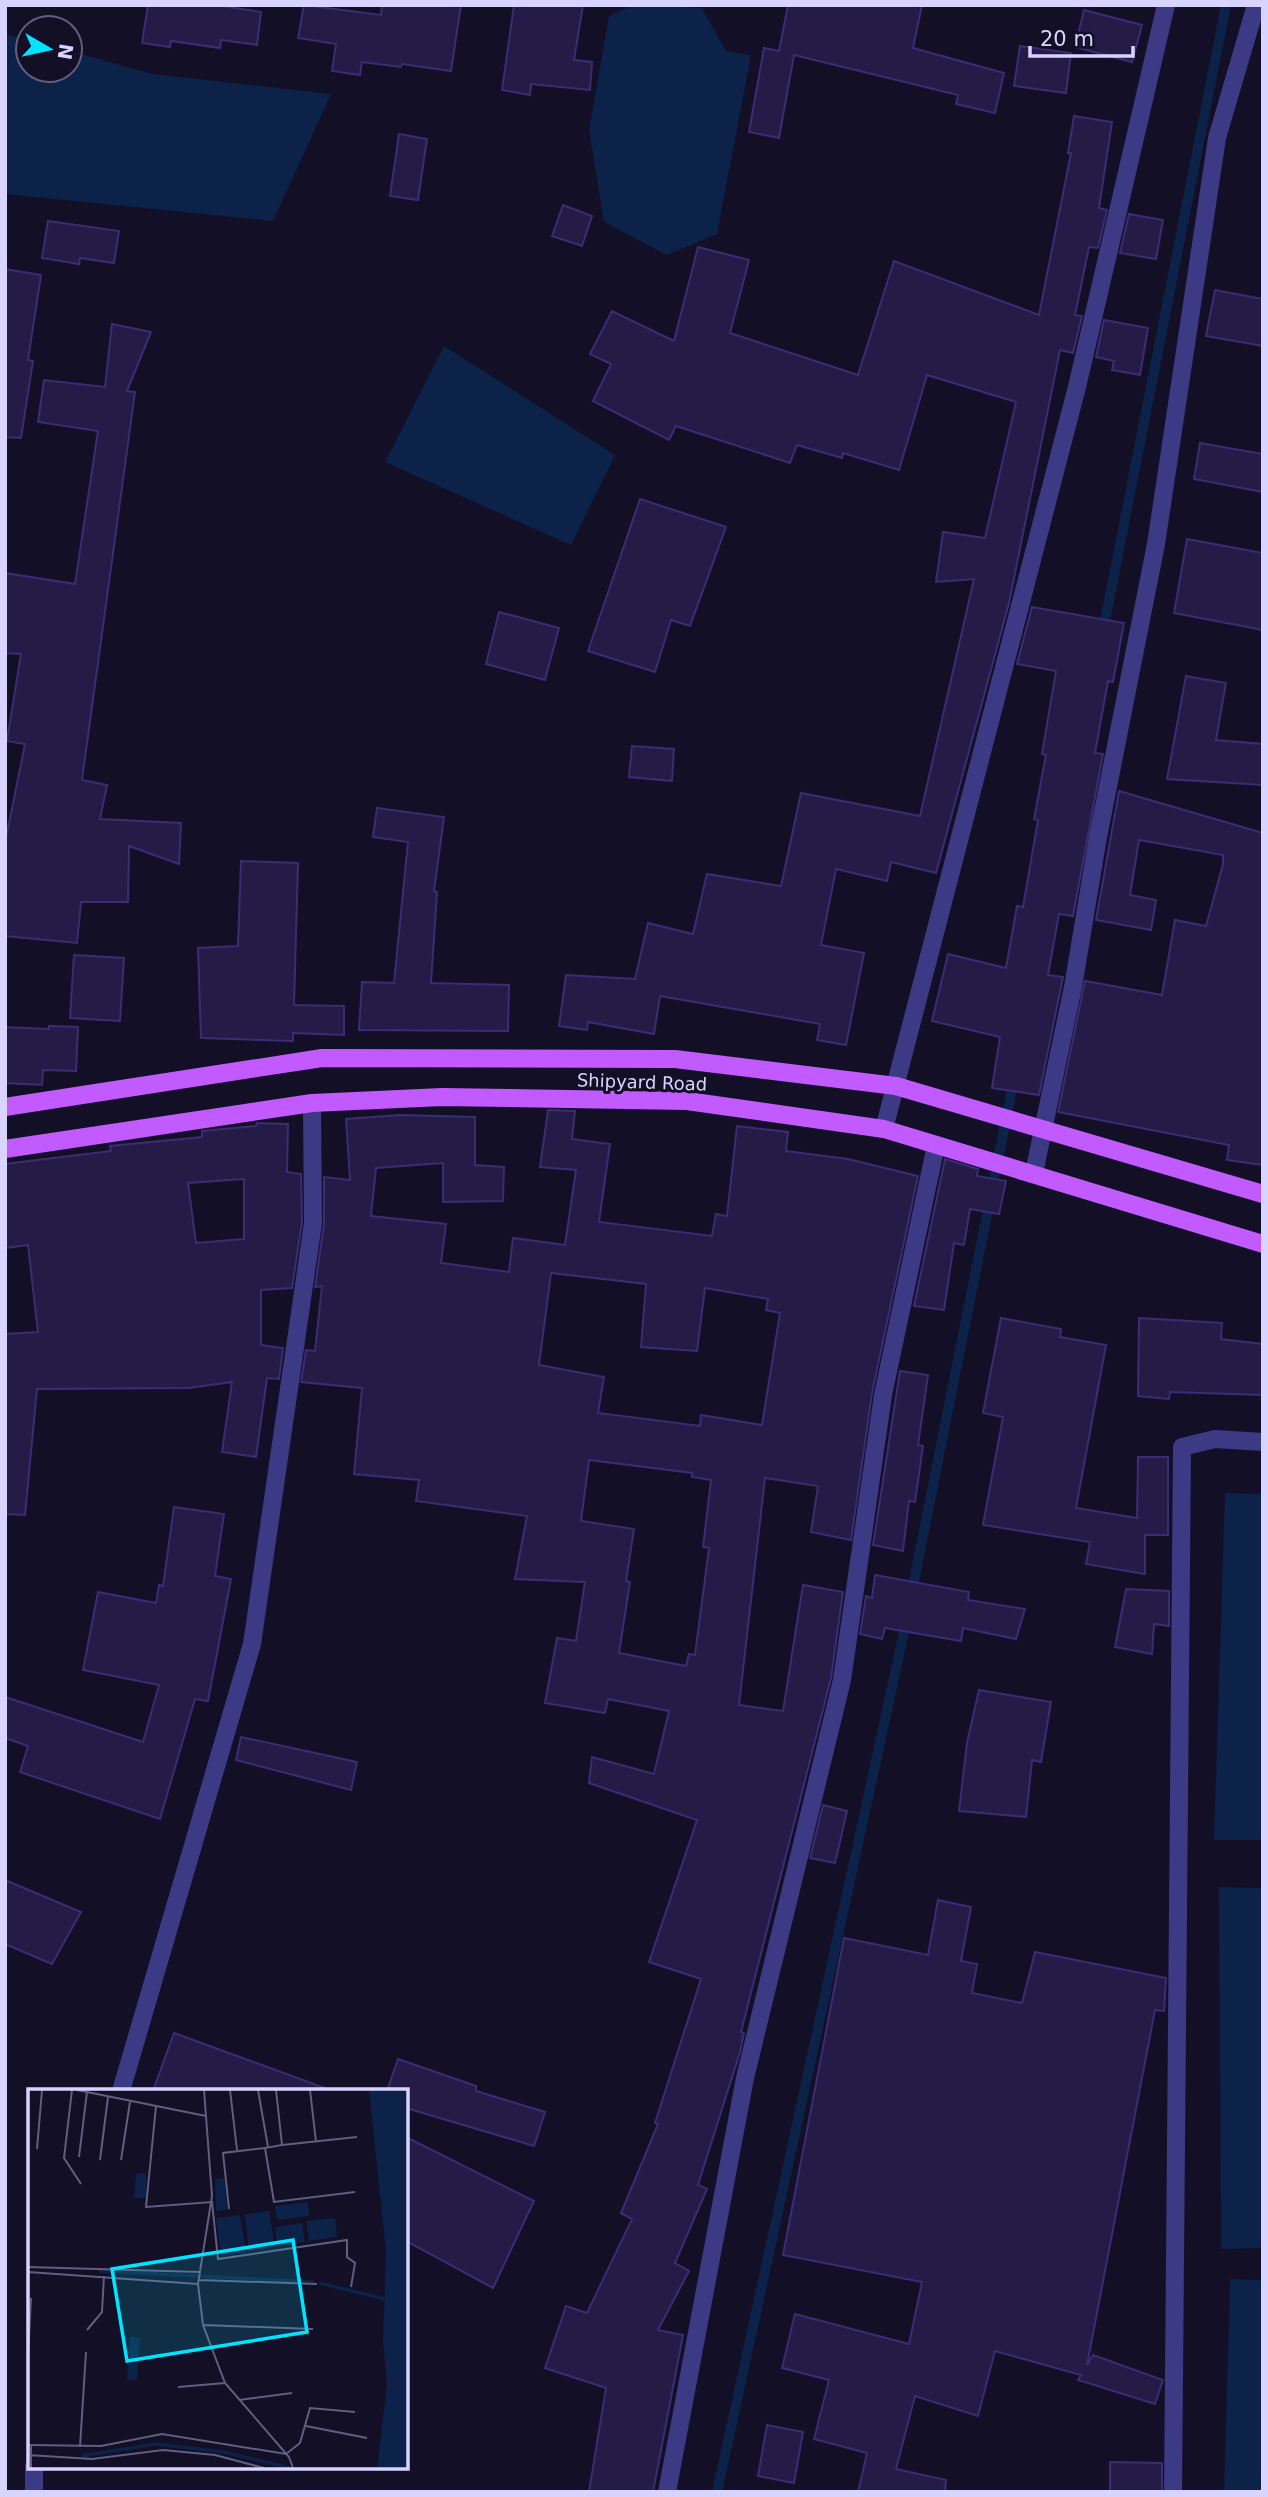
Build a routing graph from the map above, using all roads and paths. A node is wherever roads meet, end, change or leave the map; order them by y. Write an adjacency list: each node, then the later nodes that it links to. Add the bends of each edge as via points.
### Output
1 (1166, 5): 3 (street, via 1073,400)
2 (1256, 5): 6 (street, via 1217,138 1156,544)
3 (895, 1086): 5 (main road, Shipyard Road, via 675,1059 322,1058); 6 (main road, Shipyard Road); 7 (street)
4 (312, 1103): 7 (main road, Shipyard Road, via 442,1097 687,1101); 9 (main road, Shipyard Road); 14 (street, via 313,1223 252,1644)
5 (5, 1107)
6 (1046, 1128): 10 (street); 11 (main road, Shipyard Road)
7 (884, 1129): 8 (main road, Shipyard Road)
8 (936, 1145): 10 (main road, Shipyard Road); 17 (street, via 883,1395 842,1680 745,2078)
9 (5, 1149)
10 (1034, 1173): 12 (main road, Shipyard Road)
11 (1263, 1194)
12 (1263, 1244)
13 (1263, 1442): 18 (street, via 1215,1439 1182,1447)
14 (122, 2089)
15 (34, 2469): 16 (street)
16 (34, 2492)
17 (667, 2492)
18 (1173, 2492)

